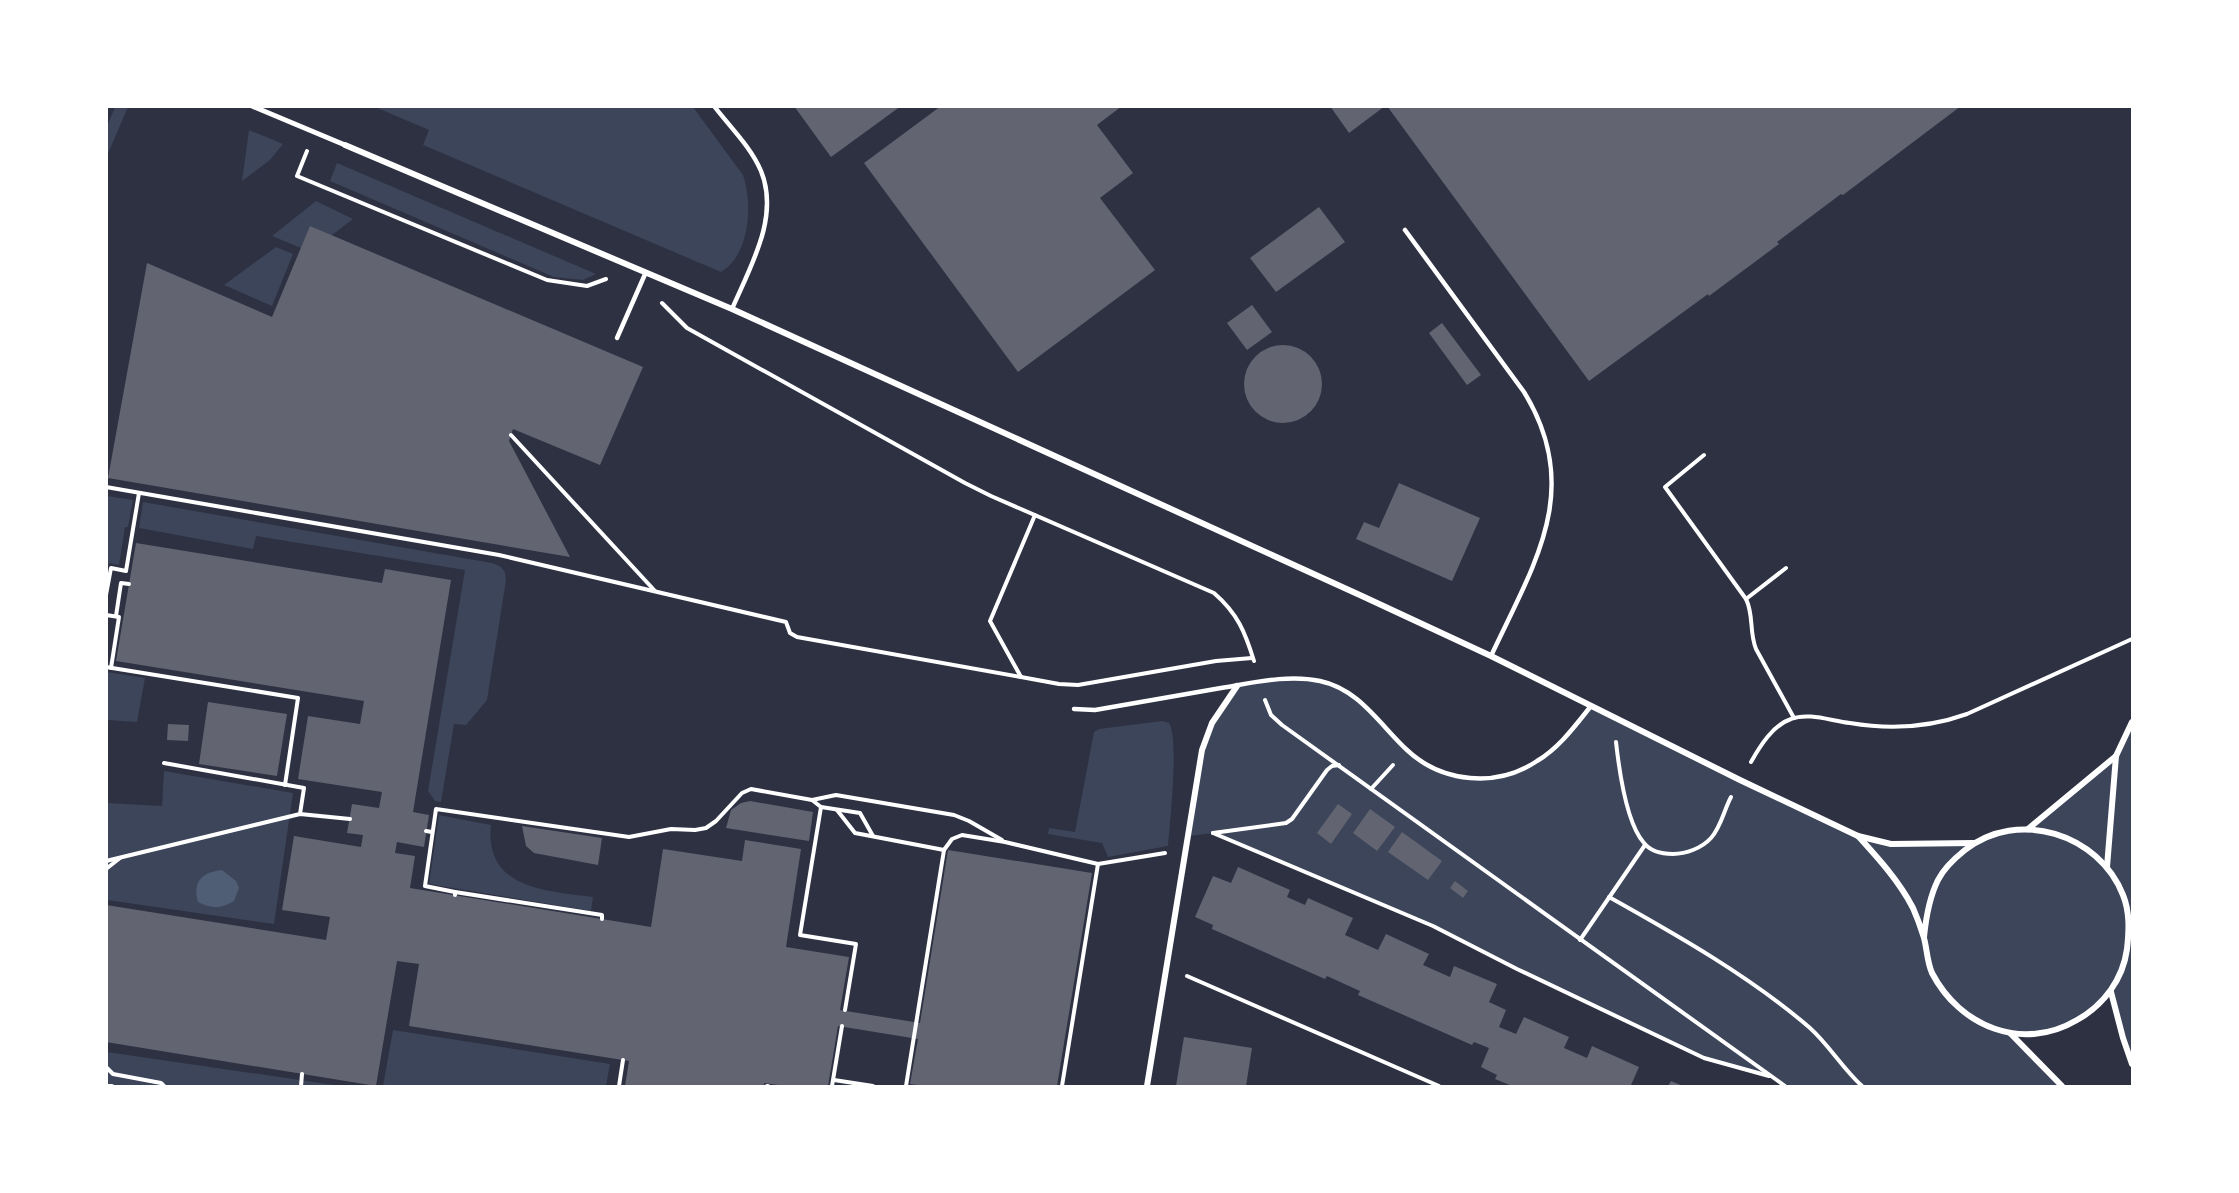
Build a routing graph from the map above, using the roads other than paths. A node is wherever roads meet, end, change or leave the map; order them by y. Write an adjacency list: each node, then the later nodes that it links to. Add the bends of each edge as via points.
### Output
1 (252, 106): 3 (street)
2 (714, 106): 6 (lane, via 753,158 766,187 763,234)
3 (345, 145): 5 (street)
4 (1405, 230): 8 (lane, via 1524,392 1540,419 1550,452 1552,490 1545,535)
5 (646, 272): 6 (street); 7 (lane)
6 (732, 309): 8 (street)
7 (617, 338)
8 (1491, 656): 10 (street)
9 (1237, 686): 10 (lane, via 1304,679 1336,686 1363,703 1419,760 1446,774 1477,779 1509,774 1538,761); 11 (lane, via 1095,710); 22 (street, via 1212,723 1204,744)
10 (1591, 706): 15 (street)
11 (1074, 709)
12 (2133, 722): 13 (street)
13 (2116, 756): 14 (street); 17 (street)
14 (2028, 829): 16 (street, via 2000,832); 17 (street, via 2057,833 2085,846)
15 (1858, 836): 16 (street, via 1891,844); 18 (street, via 1899,885)
16 (1974, 843): 18 (street, via 1954,859 1939,879 1928,906)
17 (2107, 867): 19 (street, via 2123,896 2130,929 2125,962)
18 (1924, 937): 20 (street, via 1931,971 1950,1000 1977,1022)
19 (2111, 992): 20 (street, via 2091,1012 2066,1027 2038,1034); 21 (street)
20 (2010, 1033): 23 (street)
21 (2133, 1064)
22 (1147, 1086)
23 (2062, 1086)

